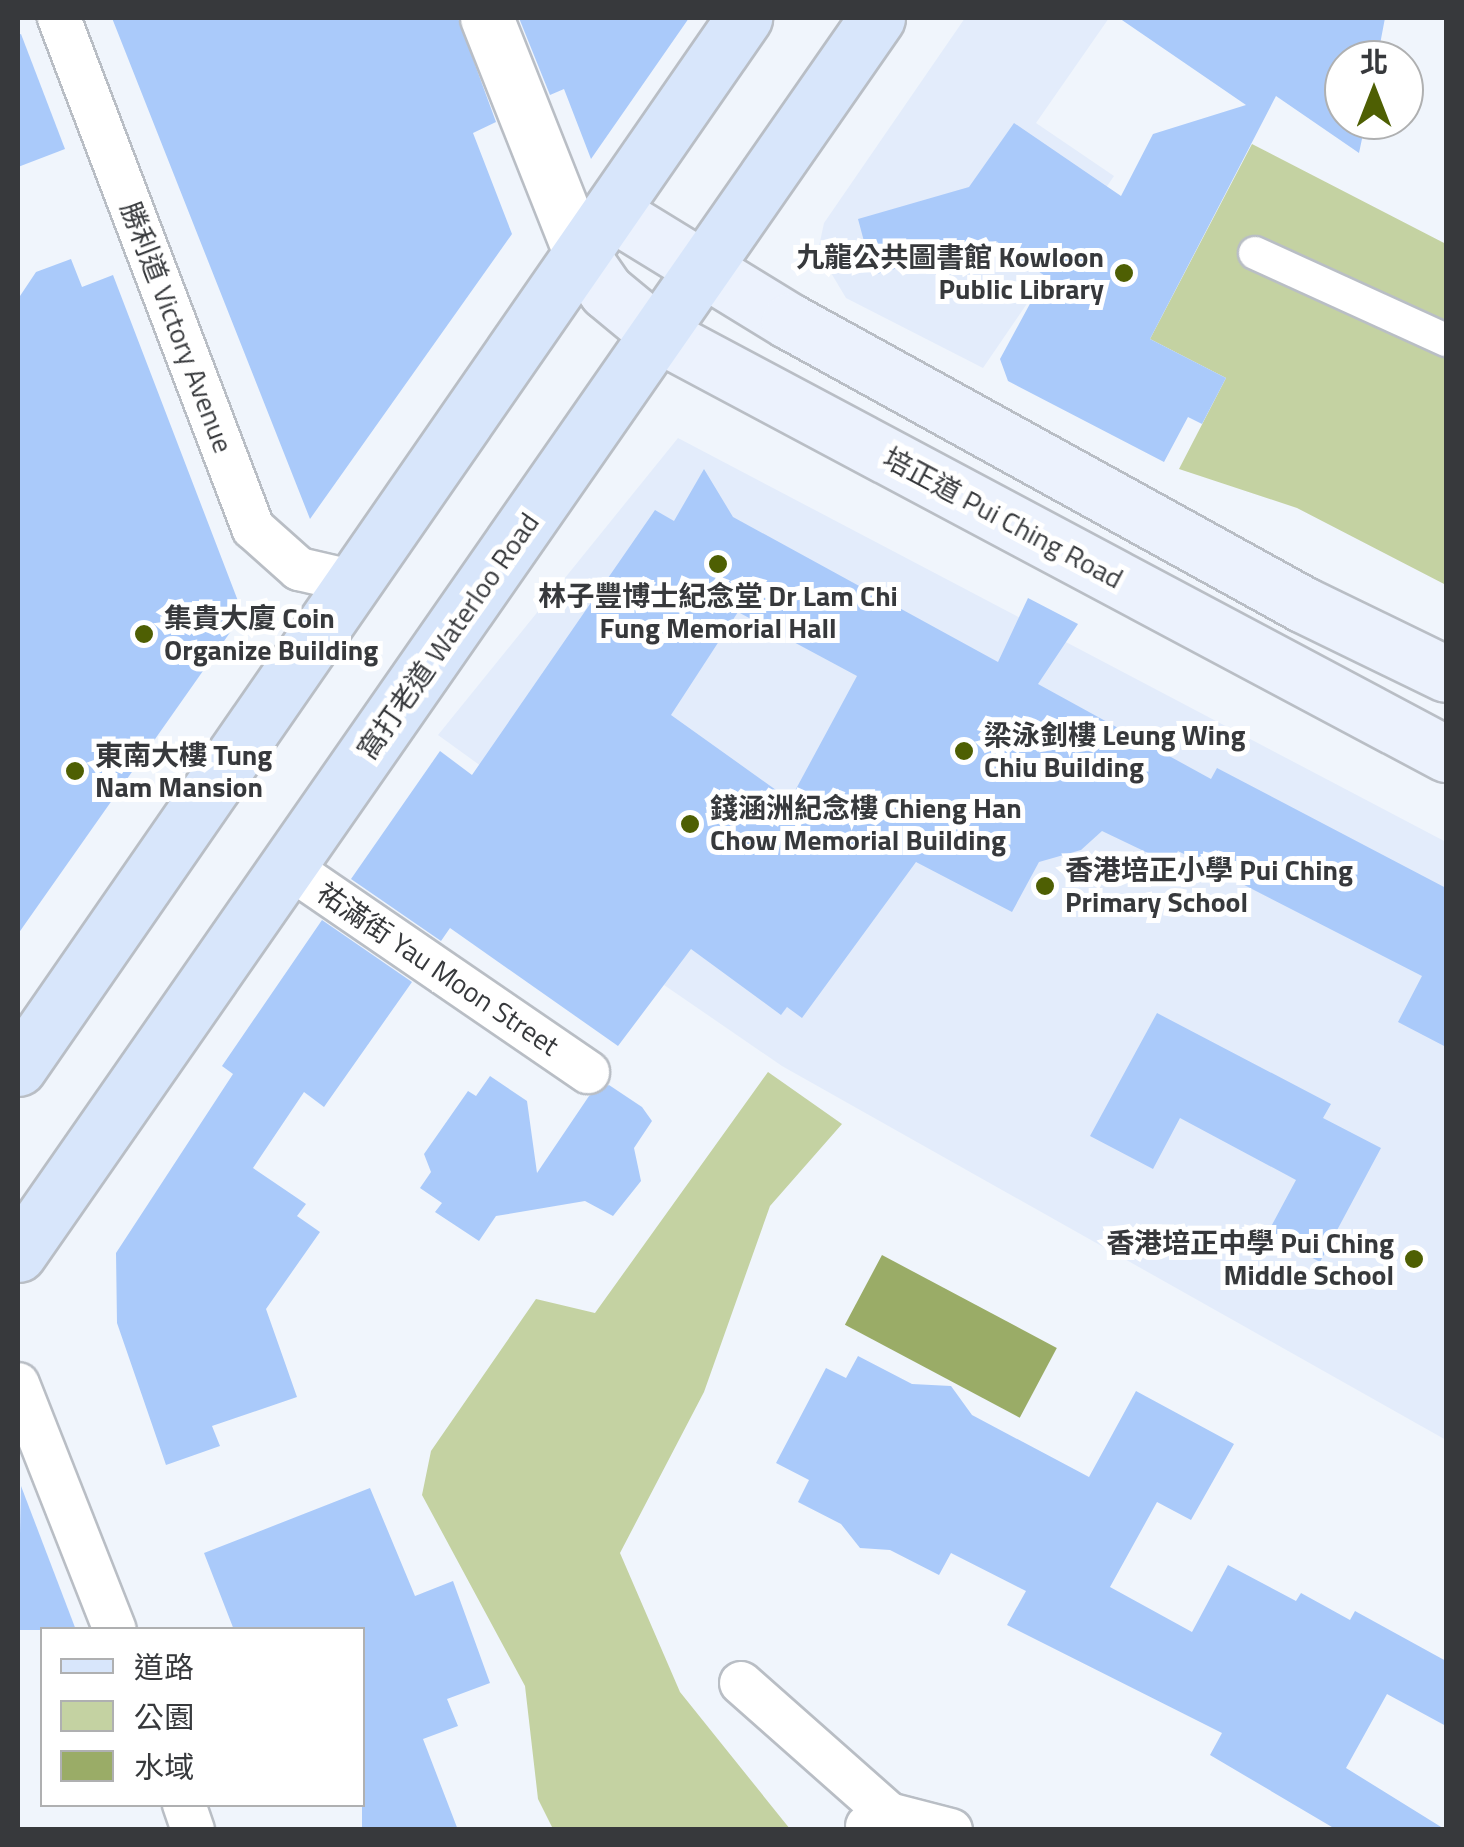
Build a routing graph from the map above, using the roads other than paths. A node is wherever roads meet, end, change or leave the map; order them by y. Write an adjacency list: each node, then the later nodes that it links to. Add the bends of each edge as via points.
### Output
1 (59, 18): 10 (street, 勝利道 Victory Avenue, via 253,528 299,569)
2 (487, 18): 5 (street)
3 (744, 18): 5 (main road)
4 (877, 18): 7 (main road, 窩打老道 Waterloo Road)
5 (596, 234): 7 (main road); 8 (main road, 培正道 Pui Ching Road, via 606,292); 10 (main road)
6 (1255, 253): 9 (street)
7 (701, 273): 8 (main road, 窩打老道 Waterloo Road); 11 (main road, via 1302,604)
8 (658, 334): 12 (main road, 培正道 Pui Ching Road); 13 (main road, 窩打老道 Waterloo Road)
9 (1446, 340)
10 (351, 580): 14 (main road)
11 (1446, 674)
12 (1446, 754)
13 (288, 866): 15 (street, 祐滿街 Yau Moon Street); 16 (main road, 窩打老道 Waterloo Road)
14 (18, 1068)
15 (588, 1072)
16 (18, 1254)
17 (18, 1384): 18 (street)
18 (114, 1627)
19 (741, 1684): 20 (street)
20 (876, 1822): 21 (street)
21 (951, 1830)

